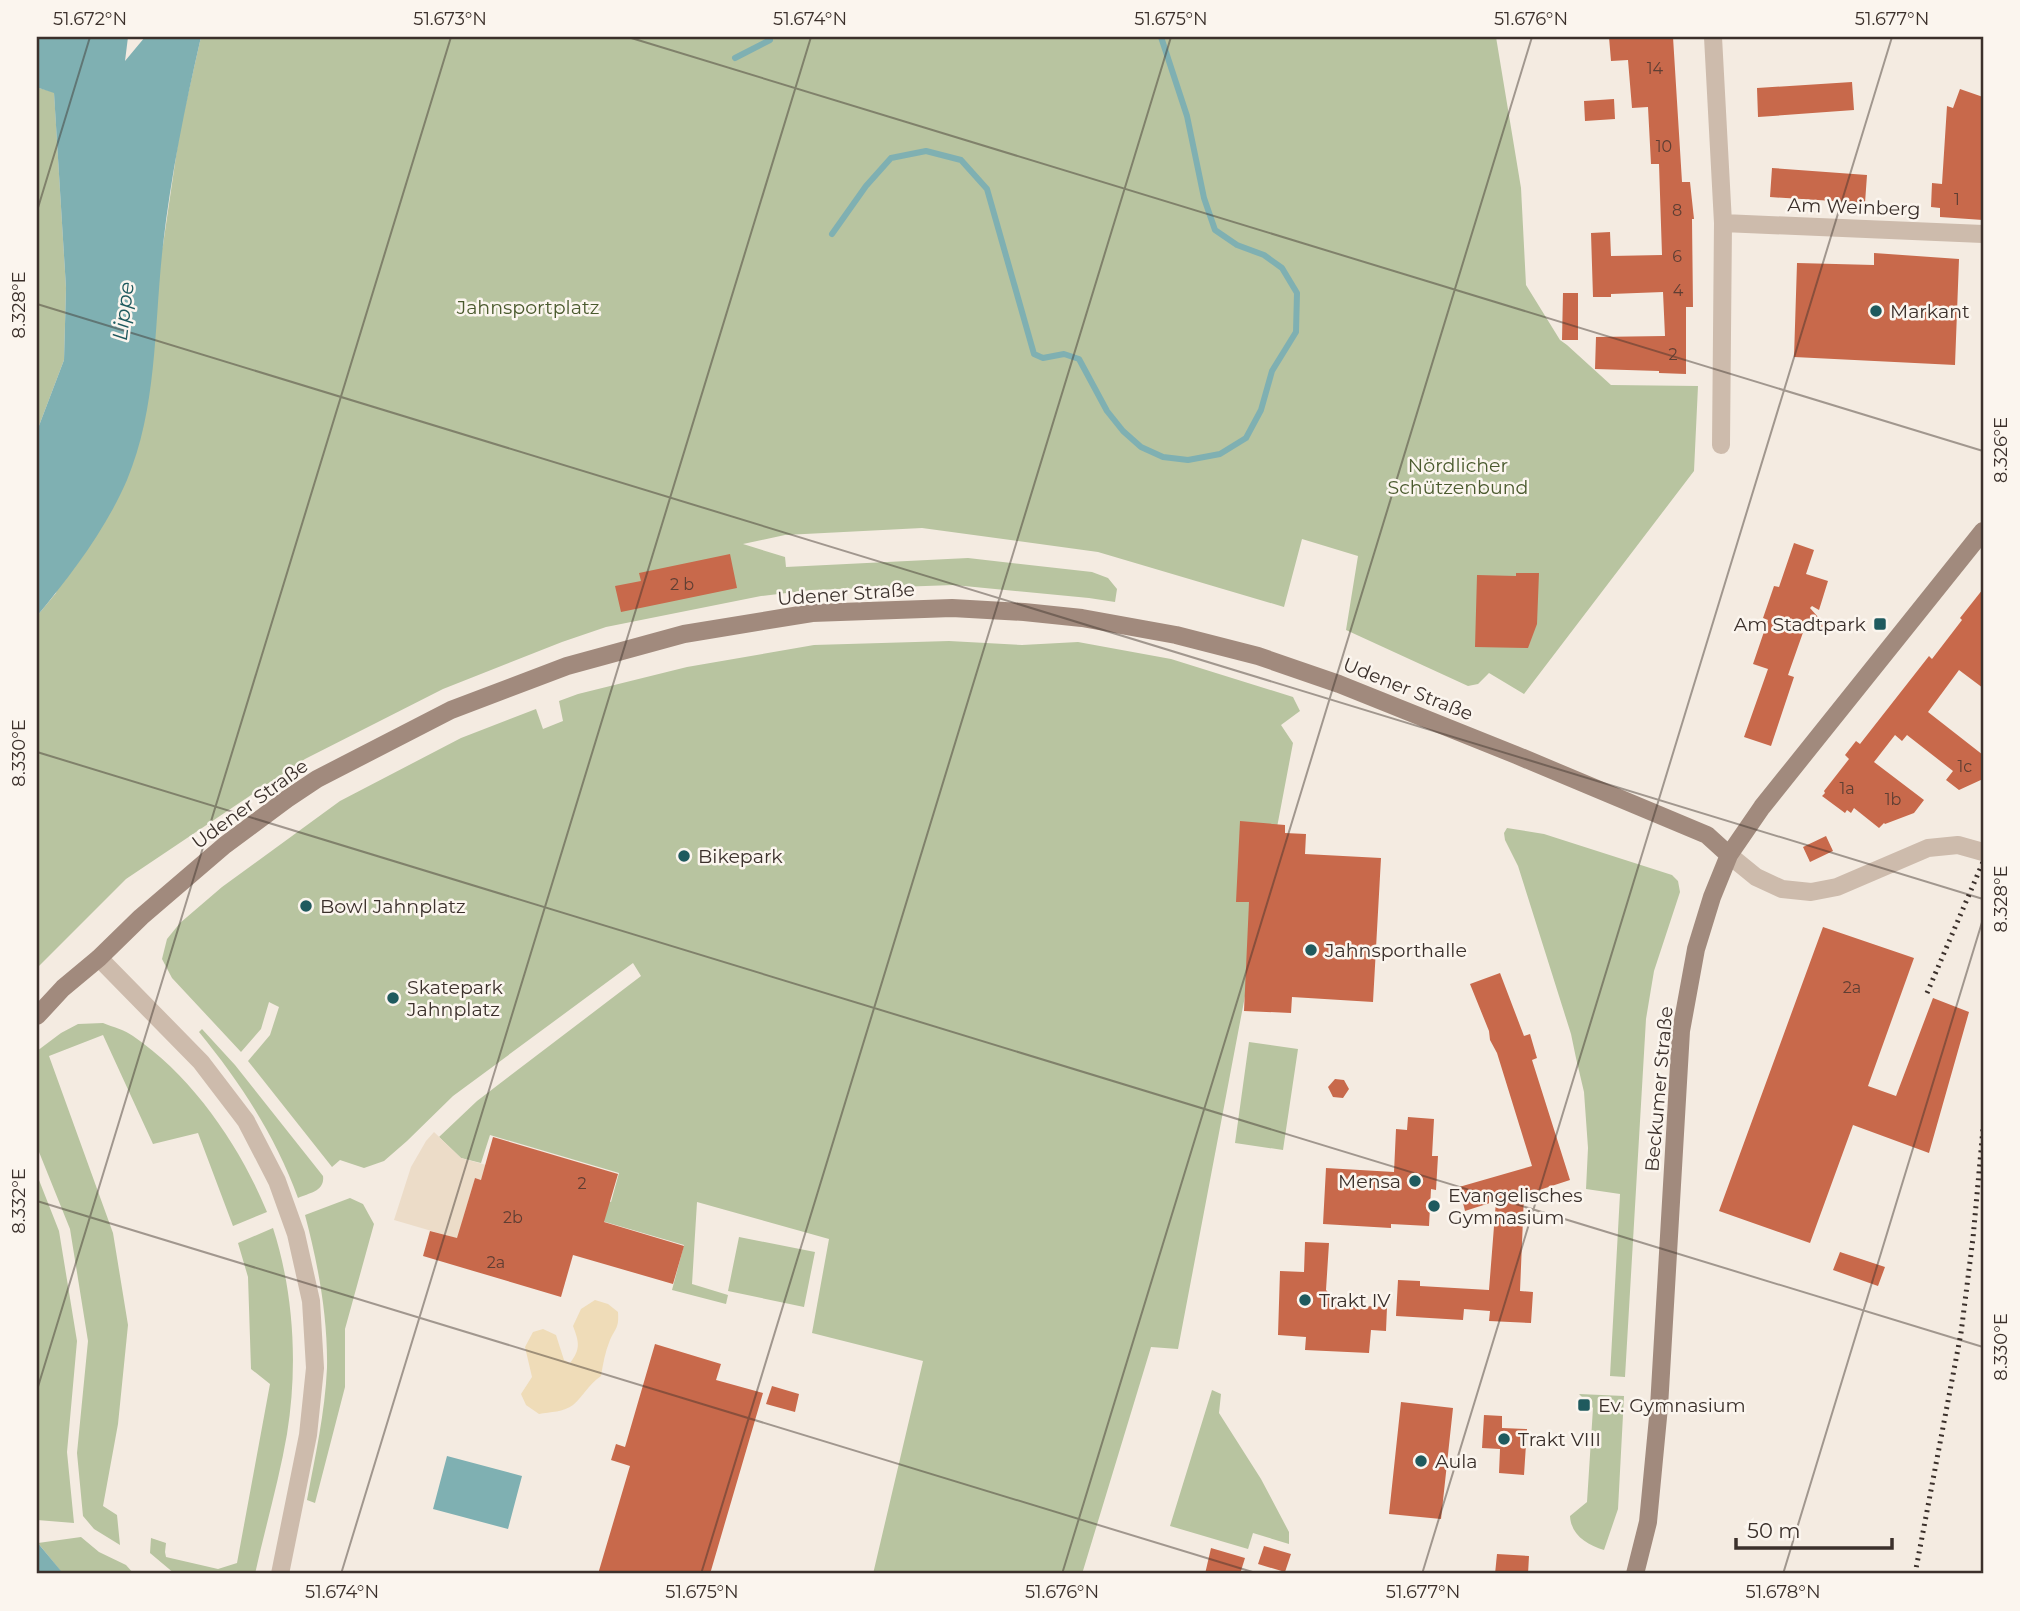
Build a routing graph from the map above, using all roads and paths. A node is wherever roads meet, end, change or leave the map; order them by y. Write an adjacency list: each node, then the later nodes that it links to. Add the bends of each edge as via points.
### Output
1 (1713, 37): 2 (street)
2 (1723, 223): 3 (street, Am Weinberg); 4 (street)
3 (1983, 234)
4 (1721, 445)
5 (1983, 531): 7 (main road, Beckumer Straße, via 1762,807)
6 (1983, 852): 7 (street, via 1958,845 1928,848 1837,887 1811,892 1782,889 1756,877)
7 (1729, 855): 8 (main road, Udener Straße, via 1707,835 1339,684 1258,656 1176,635 1024,612 952,608 812,613 684,634 566,666 451,710 287,799 225,845); 11 (main road, Beckumer Straße, via 1696,949 1681,1031 1658,1419 1648,1522)
8 (99, 958): 9 (main road, Udener Straße); 10 (street, via 201,1062 246,1121 277,1181 296,1234 311,1301 315,1368 308,1435)
9 (37, 1016)
10 (280, 1574)
11 (1635, 1574)

